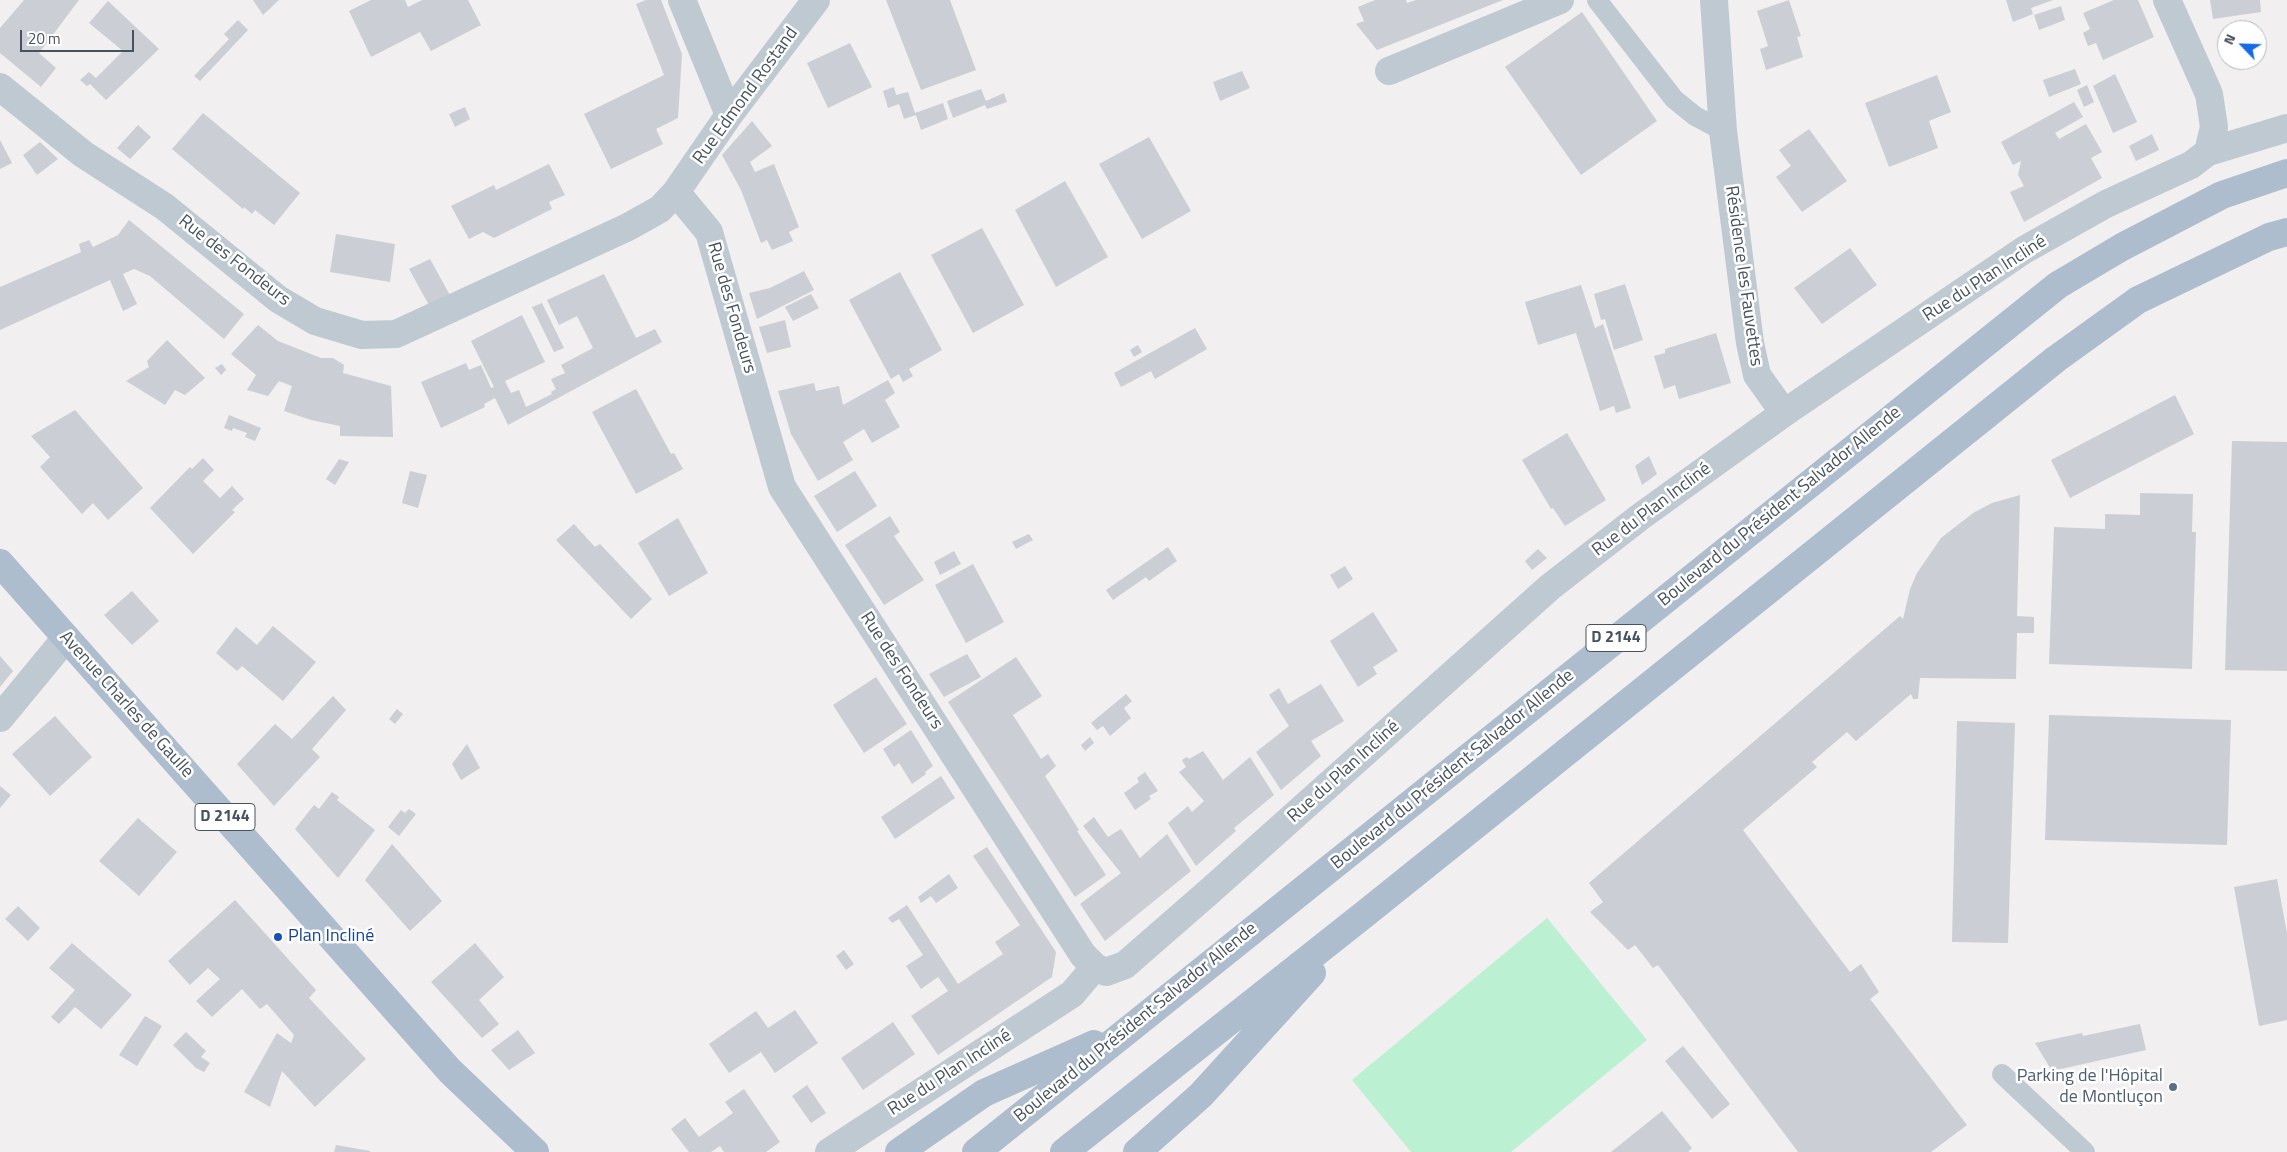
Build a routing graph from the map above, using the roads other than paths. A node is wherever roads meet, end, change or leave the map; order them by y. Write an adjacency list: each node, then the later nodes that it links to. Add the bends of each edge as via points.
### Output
1 (682, 0): 9 (street)
2 (816, 0): 9 (street, Rue Edmond Rostand)
3 (1560, 0): 7 (street)
4 (1596, 0): 11 (lane, via 1674,99 1695,116)
5 (1714, 0): 11 (street, Résidence les Fauvettes)
6 (2167, 0): 12 (street, via 2209,94 2214,127)
7 (1389, 71)
8 (0, 87): 14 (street, Rue des Fondeurs, via 83,154 166,207 278,299 315,321 362,335 396,334 628,227 660,209)
9 (729, 115): 14 (street, Rue Edmond Rostand)
10 (2287, 128): 12 (street, Rue du Plan Incliné)
11 (1723, 131): 16 (street, Résidence les Fauvettes, via 1750,343 1757,375)
12 (2208, 152): 16 (street, Rue du Plan Incliné, via 2191,165 2106,204 2024,250)
13 (2287, 173): 22 (main road, Boulevard du Président Salvador Allende / D 2144, via 2222,195 2122,247 2058,285)
14 (676, 192): 21 (street, Rue des Fondeurs, via 709,232 782,487)
15 (2287, 232): 20 (main road, via 2269,237 2138,300 2064,354)
16 (1784, 413): 21 (street, Rue du Plan Incliné, via 1550,587 1125,964 1106,972)
17 (0, 563): 18 (main road, Avenue Charles de Gaulle / D 2144)
18 (66, 638): 19 (street); 23 (main road, Avenue Charles de Gaulle / D 2144)
19 (0, 718)
20 (1366, 913): 30 (main road); 31 (main road, via 1201,1095)
21 (1089, 961): 27 (street, Rue du Plan Incliné, via 1072,994)
22 (1132, 1027): 28 (main road, via 984,1093); 29 (main road, Boulevard du Président Salvador Allende / D 2144)
23 (450, 1070): 25 (main road, Avenue Charles de Gaulle / D 2144); 26 (main road, Avenue Charles de Gaulle / D 2144)
24 (2002, 1074): 32 (lane)
25 (506, 1149)
26 (535, 1152)
27 (829, 1152)
28 (899, 1152)
29 (976, 1152)
30 (1064, 1152)
31 (1137, 1152)
32 (2085, 1152)

